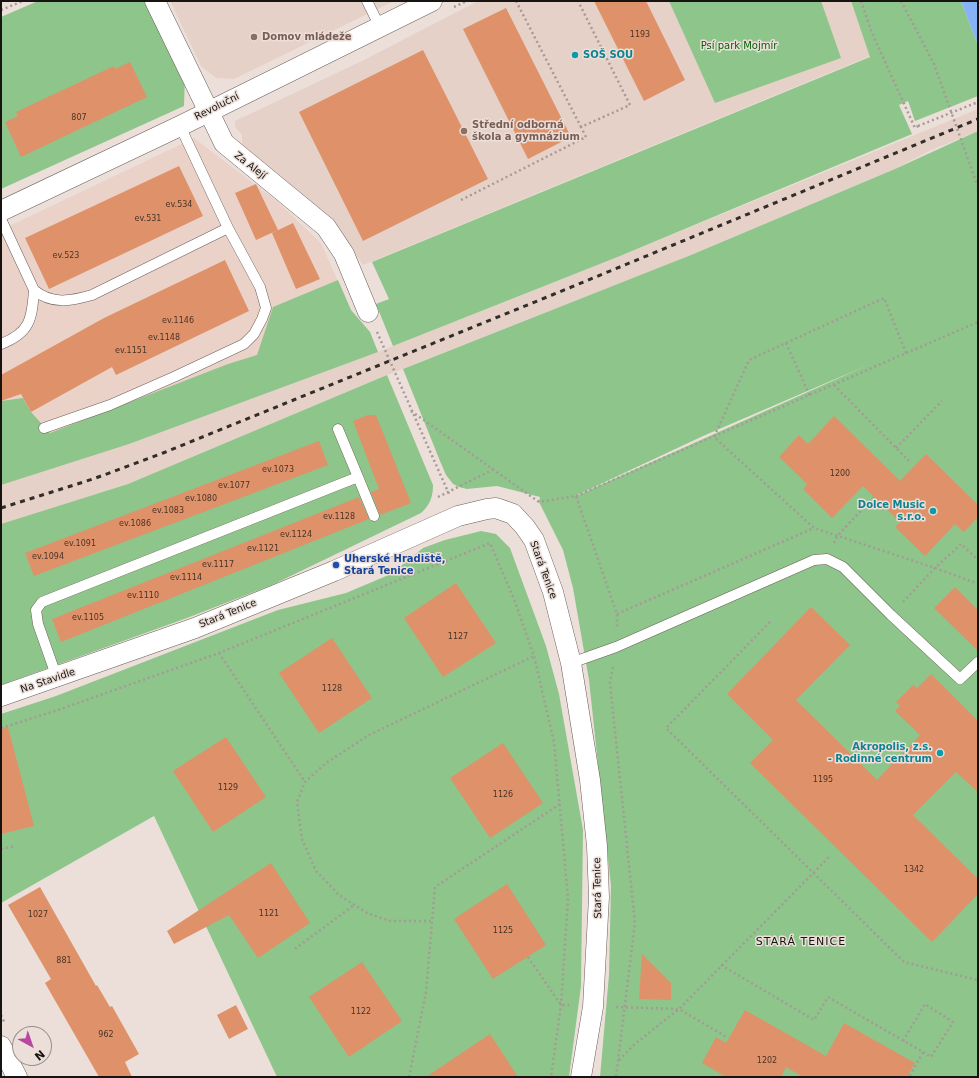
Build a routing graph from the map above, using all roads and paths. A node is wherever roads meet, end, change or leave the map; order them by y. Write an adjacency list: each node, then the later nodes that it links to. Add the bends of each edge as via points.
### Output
1 (23, 1): 9 (path)
2 (155, 1): 12 (street, Za Alejí)
3 (367, 1): 10 (lane)
4 (432, 1): 10 (street, Revoluční)
5 (516, 1): 14 (path)
6 (578, 1): 14 (path, via 630,105)
7 (861, 1): 11 (path, bridge, via 872,33 914,128)
8 (901, 1): 15 (path, via 934,64)
9 (1, 10)
10 (380, 27): 12 (street, Revoluční)
11 (978, 102)
12 (208, 111): 13 (street, Revoluční); 21 (street, Za Alejí, via 219,135 230,150 326,226 344,254)
13 (180, 126): 17 (street, Revoluční); 19 (lane)
14 (580, 127): 16 (path, via 586,137)
15 (978, 187)
16 (461, 200)
17 (1, 211)
18 (1, 219): 20 (lane)
19 (228, 228): 20 (lane, via 92,295 73,301 54,300 42,297); 29 (lane, via 265,299 266,308 254,334 244,344 176,376 110,405)
20 (34, 290): 24 (lane, via 33,315 19,335)
21 (368, 312): 38 (path)
22 (978, 322): 25 (path)
23 (786, 343): 25 (path, via 884,298); 27 (path); 31 (path, via 749,360)
24 (1, 344)
25 (906, 353): 26 (path)
26 (834, 385): 27 (path); 32 (path)
27 (810, 396): 31 (path)
28 (942, 401): 32 (path)
29 (44, 428)
30 (338, 429): 34 (lane)
31 (714, 437): 35 (path); 39 (path)
32 (896, 448): 33 (path)
33 (909, 461)
34 (358, 477): 37 (lane); 53 (lane, via 42,602 36,610 36,615)
35 (576, 496)
36 (874, 497): 40 (path)
37 (374, 516)
38 (458, 516): 51 (street, Stará Tenice, via 496,508 513,514 525,527 540,555 553,592); 52 (street, Stará Tenice, via 334,571 195,628)
39 (814, 528): 40 (path); 45 (path)
40 (837, 536): 42 (path); 43 (path)
41 (978, 556): 43 (path, via 976,558 961,544)
42 (827, 559): 46 (lane, via 843,567); 51 (lane, via 814,560 616,647)
43 (935, 568): 44 (path); 46 (path)
44 (976, 583)
45 (617, 614)
46 (891, 615): 50 (lane, via 960,679)
47 (770, 622): 61 (path, via 666,728)
48 (219, 653): 49 (path, via 490,543 514,599); 55 (path); 56 (path)
49 (534, 656): 56 (path, via 369,735 326,763); 57 (path, via 554,742)
50 (978, 662)
51 (571, 663): 69 (street, Stará Tenice, via 590,780 597,846 599,897)
52 (94, 665): 53 (street, Na Stavidle)
53 (57, 678): 54 (street, Na Stavidle)
54 (1, 696)
55 (1, 728)
56 (305, 782): 62 (path, via 297,802 302,839 316,871 339,895)
57 (560, 804): 63 (path, via 435,887); 68 (path, via 568,898)
58 (15, 846): 59 (path)
59 (1, 849)
60 (829, 857): 61 (path)
61 (812, 873): 66 (path); 67 (path, via 904,962)
62 (354, 905): 63 (path, via 367,913 390,921); 64 (path)
63 (431, 921): 77 (path, via 426,992)
64 (295, 949)
65 (528, 957): 68 (path)
66 (722, 965): 70 (path); 72 (path, via 814,1020 828,997)
67 (978, 980)
68 (561, 1005): 69 (path); 78 (path)
69 (593, 1006): 70 (path); 79 (street, Stará Tenice)
70 (679, 1009): 71 (path); 75 (path, via 635,1044)
71 (728, 1038)
72 (903, 1040): 74 (path); 74 (path, via 925,1004 953,1022 931,1057)
73 (1, 1046): 76 (street)
74 (924, 1052): 80 (path)
75 (618, 1062)
76 (17, 1077)
77 (409, 1077)
78 (551, 1077)
79 (581, 1077)
80 (909, 1077)

